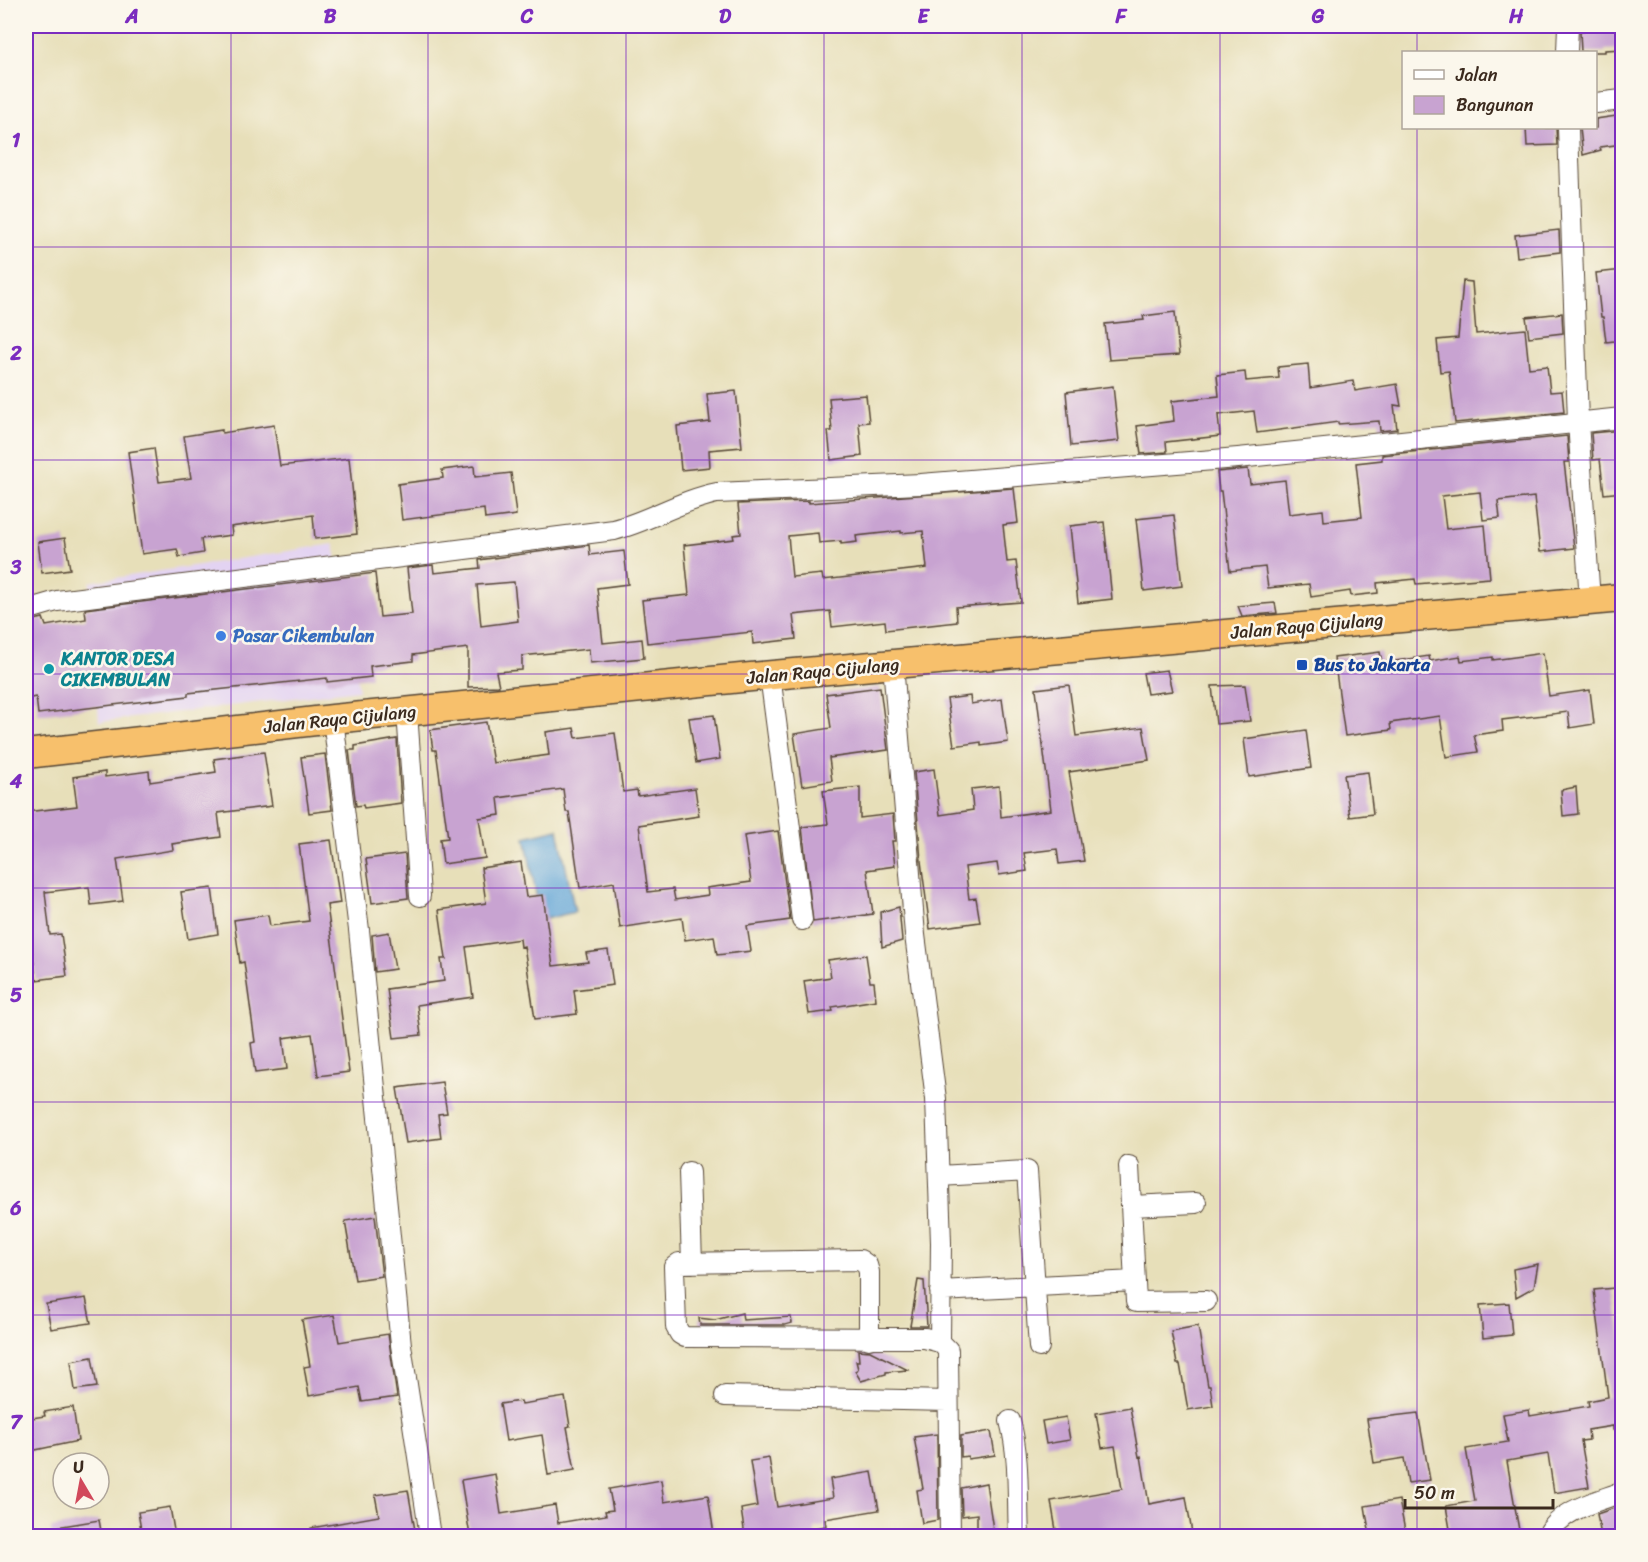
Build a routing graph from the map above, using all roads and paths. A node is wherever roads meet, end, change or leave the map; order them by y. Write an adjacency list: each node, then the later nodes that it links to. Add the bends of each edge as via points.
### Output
1 (1568, 26): 2 (street)
2 (1567, 51)
3 (1623, 100): 4 (street)
4 (1597, 103)
5 (1568, 129): 7 (street)
6 (1623, 418): 7 (street)
7 (1578, 422): 9 (street); 10 (street, via 1238,458 921,484 717,493 614,530 57,601)
8 (1623, 598): 9 (highway, Jalan Raya Cijulang)
9 (1590, 601): 11 (highway, Jalan Raya Cijulang)
10 (26, 610)
11 (893, 664): 12 (highway, Jalan Raya Cijulang); 20 (street, via 915,935 936,1099)
12 (770, 675): 13 (highway, Jalan Raya Cijulang); 17 (street)
13 (407, 712): 14 (highway, Jalan Raya Cijulang); 16 (street)
14 (333, 719): 15 (highway, Jalan Raya Cijulang); 35 (street, via 359,930 401,1345)
15 (26, 754)
16 (420, 896)
17 (802, 920)
18 (1129, 1166): 22 (street)
19 (689, 1172): 23 (street)
20 (939, 1176): 25 (street, via 1027,1171); 26 (street)
21 (1196, 1203): 22 (street)
22 (1131, 1206): 24 (street)
23 (692, 1263): 28 (street, via 864,1261 869,1272); 28 (street, via 674,1267 676,1327 680,1334)
24 (1134, 1281): 25 (street); 27 (street, via 1136,1302)
25 (1035, 1286): 26 (street); 30 (street)
26 (936, 1291): 29 (street)
27 (1206, 1302)
28 (869, 1339): 29 (street)
29 (936, 1341): 32 (street, via 948,1350)
30 (1039, 1347)
31 (724, 1396): 32 (street)
32 (948, 1401): 36 (street)
33 (1010, 1421): 37 (street, via 1016,1460)
34 (1623, 1492): 38 (street, via 1574,1510)
35 (430, 1536)
36 (950, 1536)
37 (1018, 1536)
38 (1546, 1536)

